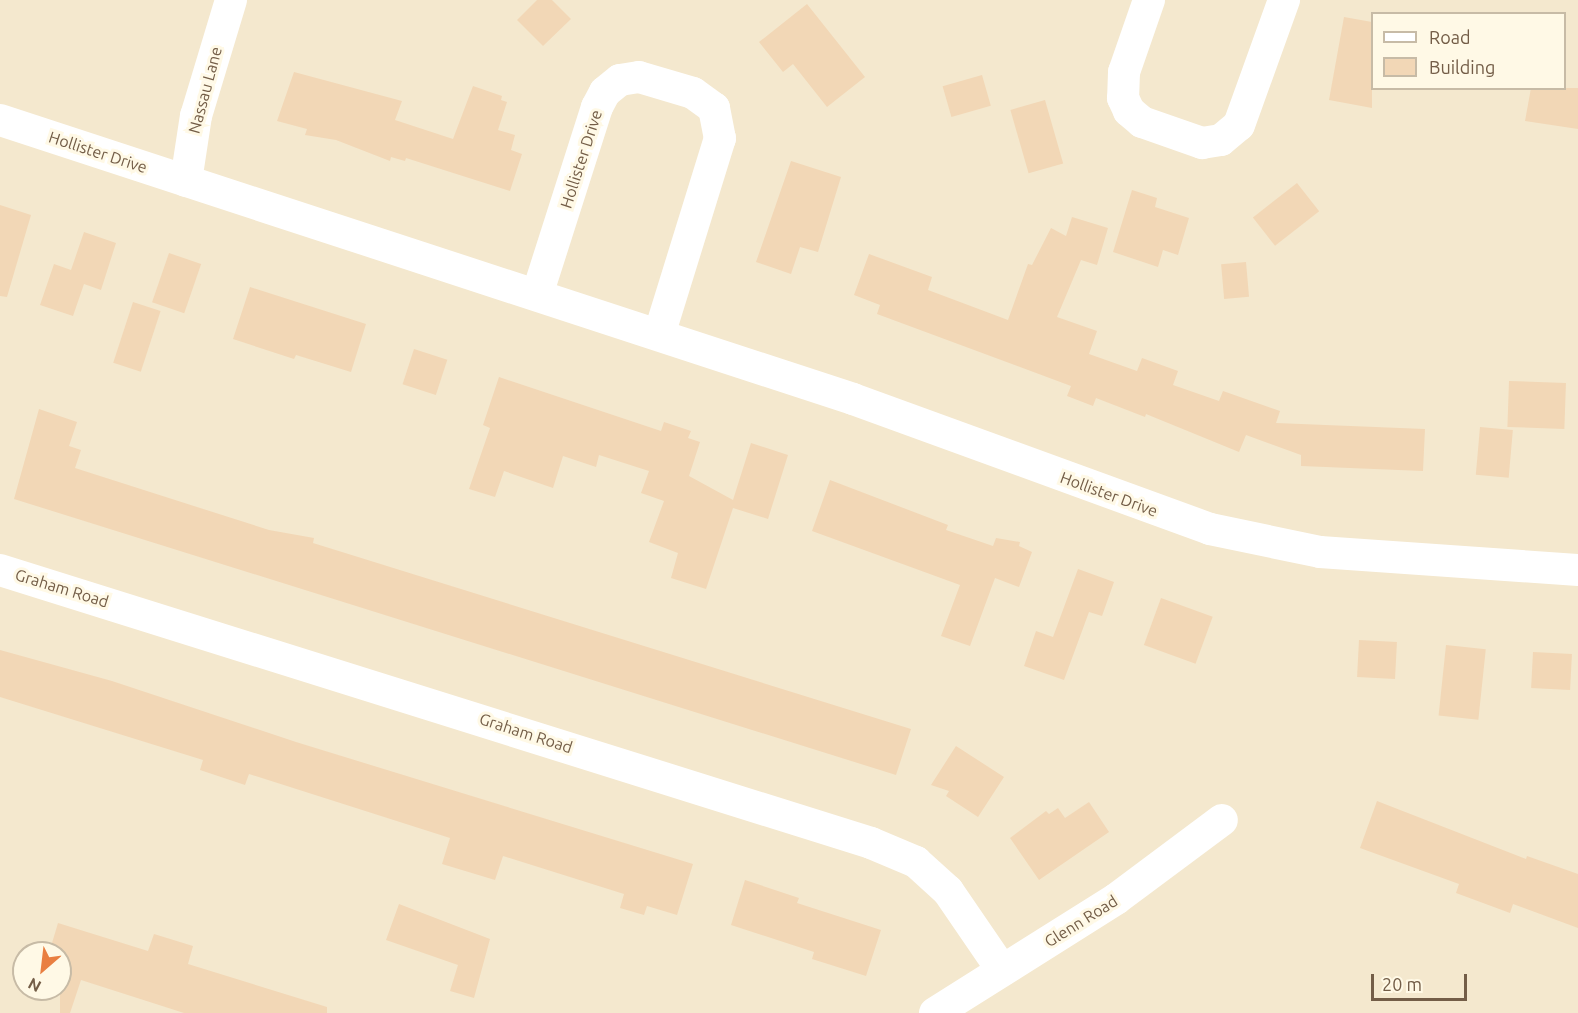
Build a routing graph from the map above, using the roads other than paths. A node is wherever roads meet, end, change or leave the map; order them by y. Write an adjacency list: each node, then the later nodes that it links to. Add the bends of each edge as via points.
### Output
1 (231, 0): 5 (street, Nassau Lane, via 196,116)
2 (1149, 0): 3 (street, via 1122,83 1126,107 1142,122 1202,143 1221,140 1239,125)
3 (1284, 0)
4 (0, 120): 5 (street, Hollister Drive)
5 (186, 181): 6 (street, Hollister Drive)
6 (537, 295): 7 (street, Hollister Drive); 7 (street, Hollister Drive, via 605,92 620,80 639,77 693,93 714,108 720,138)
7 (659, 335): 9 (street, Hollister Drive, via 853,399 1174,518 1237,536 1340,554)
8 (0, 570): 11 (street, Graham Road, via 871,843 916,862 948,891)
9 (1578, 570)
10 (1222, 820): 11 (street, Glenn Road, via 1116,899)
11 (1002, 970): 12 (street, Glenn Road)
12 (934, 1013)

